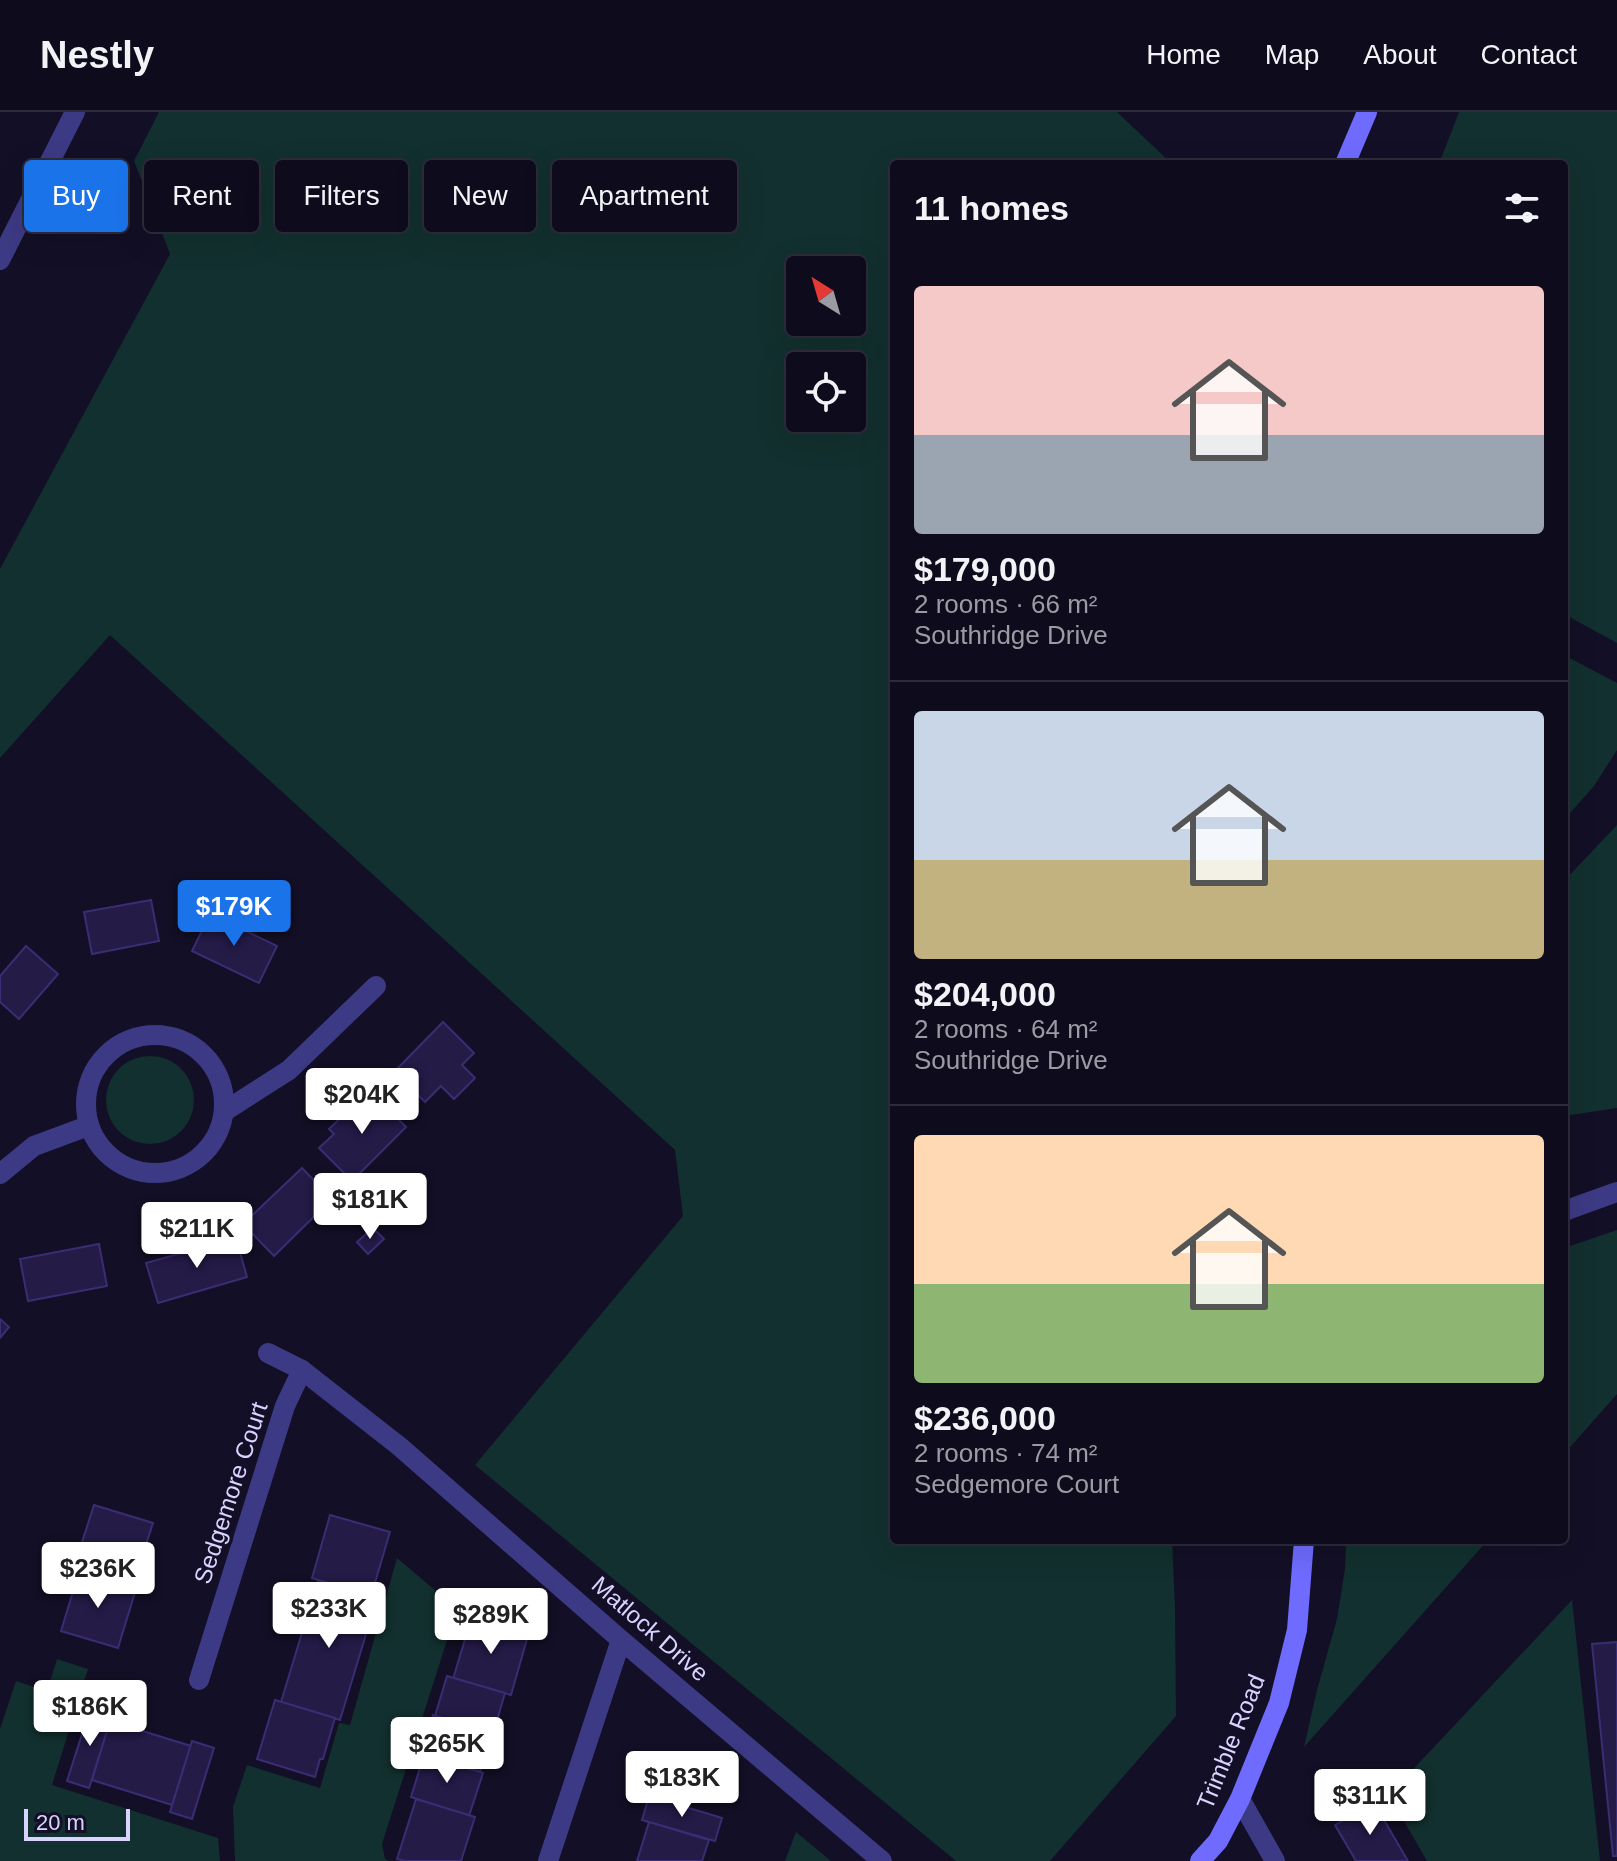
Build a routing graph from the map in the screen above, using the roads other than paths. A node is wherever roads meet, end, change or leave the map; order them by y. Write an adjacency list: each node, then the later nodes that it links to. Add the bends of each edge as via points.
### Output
1 (75, 112): 4 (street)
2 (1367, 112): 3 (street)
3 (1347, 160)
4 (0, 260)
5 (376, 986): 6 (street, via 289,1070)
6 (225, 1111): 7 (street, via 217,1136 200,1158 176,1171 149,1174 122,1167 101,1149); 7 (street, via 222,1083 209,1059 188,1042 161,1034 134,1037 110,1051 93,1072 85,1098)
7 (88, 1126): 8 (street, via 34,1146)
8 (0, 1174)
9 (1617, 1192): 10 (street)
10 (1568, 1210)
11 (268, 1353): 12 (street, Matlock Drive)
12 (302, 1370): 14 (street, Matlock Drive, via 399,1446); 15 (street, Sedgemore Court, via 285,1406)
13 (1304, 1544): 16 (street, Trimble Road, via 1297,1630 1279,1703)
14 (621, 1640): 17 (street); 18 (street, Matlock Drive)
15 (199, 1680)
16 (1240, 1799): 19 (street, Trimble Road, via 1218,1841); 20 (street)
17 (548, 1861)
18 (882, 1861)
19 (1200, 1861)
20 (1275, 1861)

